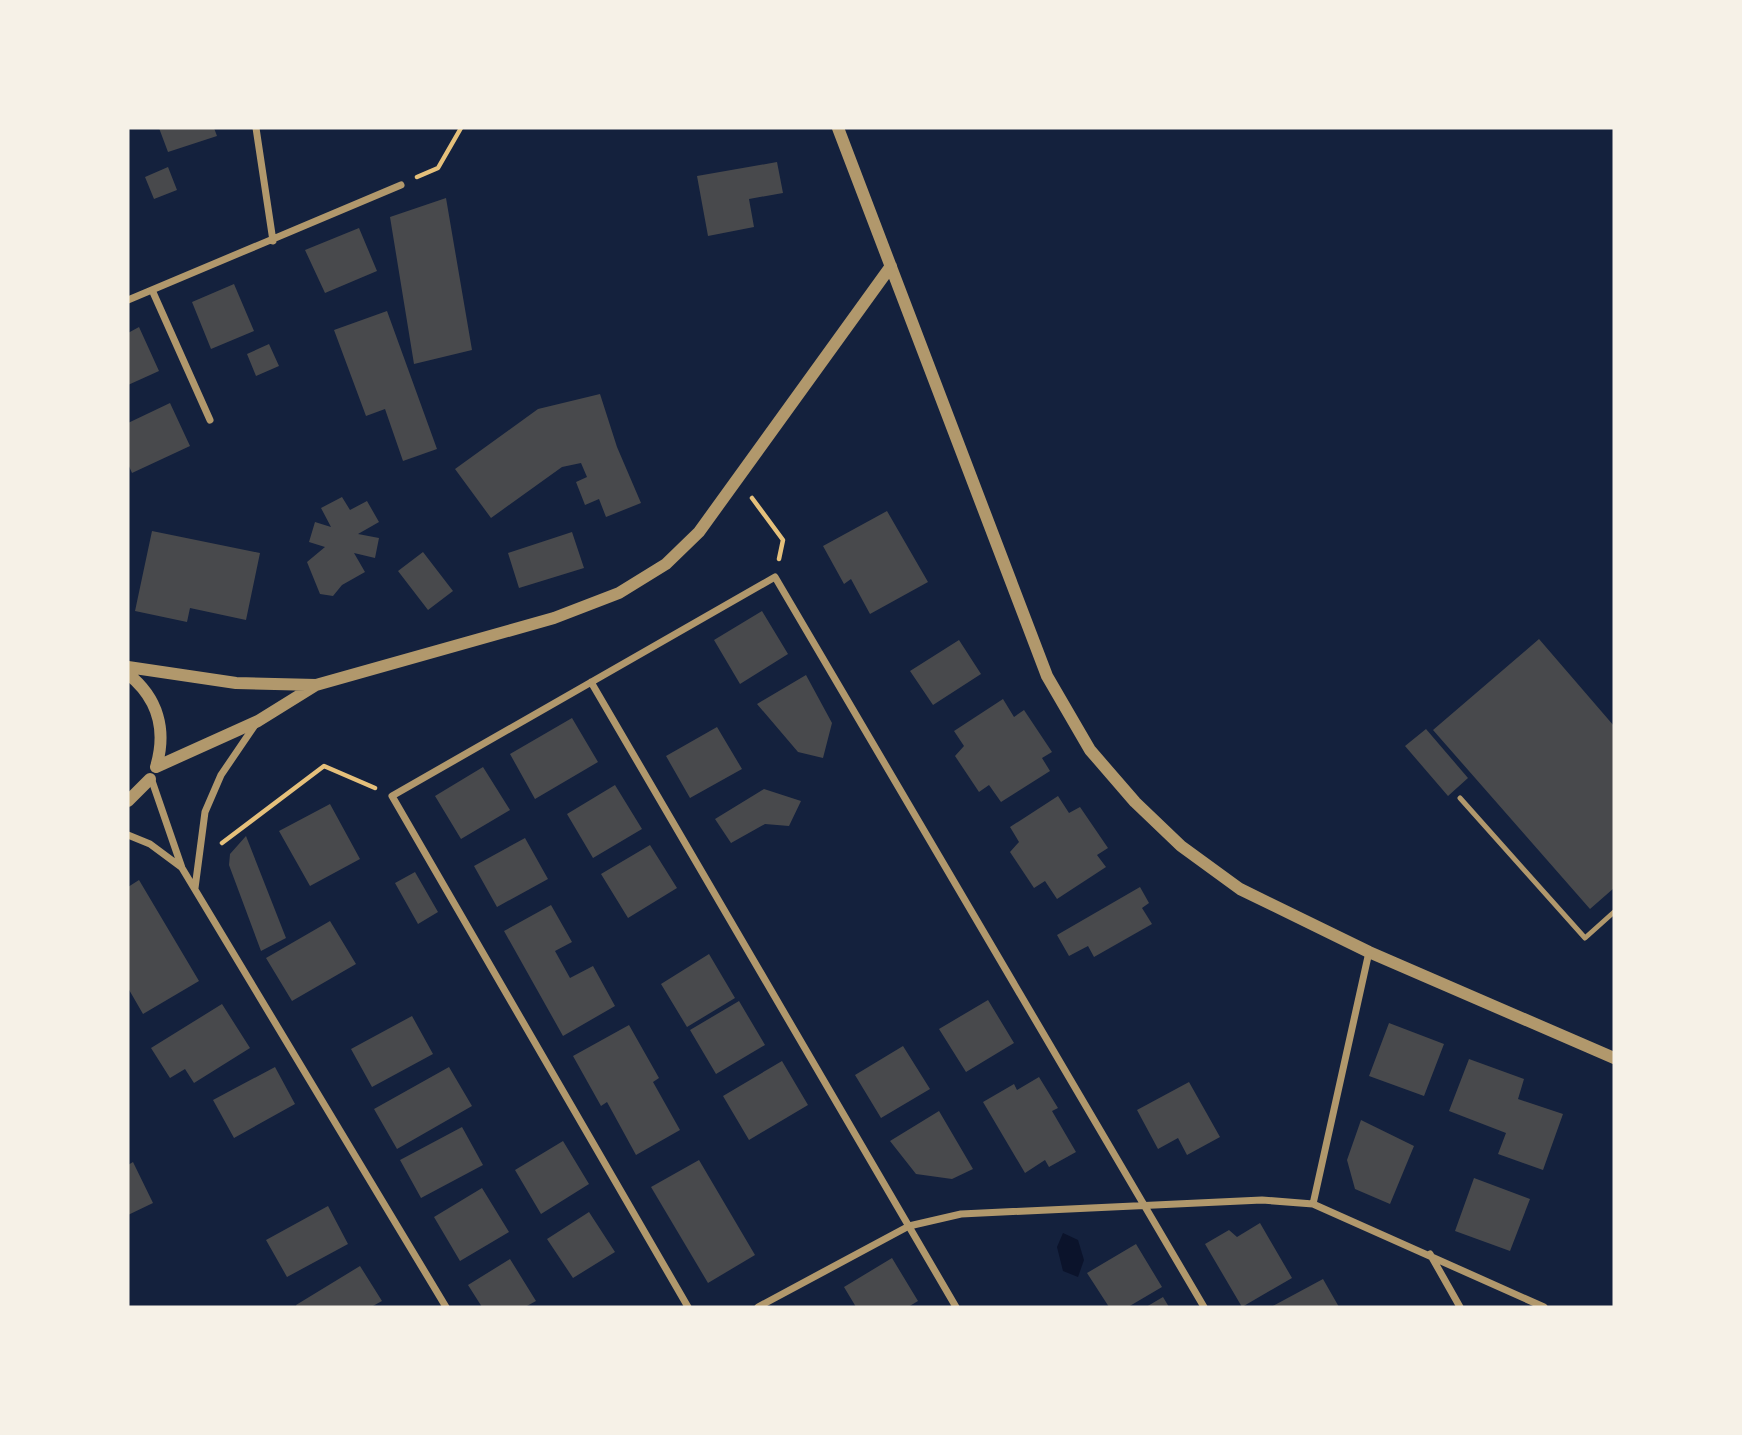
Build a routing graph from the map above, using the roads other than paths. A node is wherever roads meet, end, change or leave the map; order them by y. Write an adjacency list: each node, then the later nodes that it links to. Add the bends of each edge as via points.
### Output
1 (256, 128): 4 (street)
2 (838, 128): 5 (street)
3 (401, 185): 4 (street)
4 (273, 241): 6 (street)
5 (891, 267): 12 (street, via 699,532 666,564 619,593 554,618); 22 (street, via 1047,677 1090,750 1135,802 1210,868 1240,889)
6 (152, 290): 7 (street); 8 (street)
7 (128, 300)
8 (209, 420)
9 (128, 667): 12 (street, via 236,683)
10 (128, 674): 14 (street, via 153,701 160,720 162,740)
11 (591, 682): 24 (street, via 775,577); 26 (street); 29 (street, via 392,796)
12 (316, 685): 13 (street)
13 (258, 721): 14 (street); 20 (street, via 221,775 205,812)
14 (156, 767): 15 (street)
15 (150, 779): 17 (street); 19 (street)
16 (1460, 797): 21 (lane, via 1585,938)
17 (128, 801)
18 (128, 835): 19 (street, via 150,844)
19 (182, 868): 20 (street)
20 (195, 888): 28 (street)
21 (1614, 912)
22 (1369, 952): 23 (street); 25 (street)
23 (1614, 1058)
24 (1143, 1204): 25 (street, via 1262,1200); 26 (street, via 961,1214); 32 (street)
25 (1313, 1204): 27 (street)
26 (909, 1226): 30 (street); 31 (street)
27 (1430, 1254): 33 (street); 34 (street)
28 (446, 1307)
29 (688, 1307)
30 (758, 1307)
31 (956, 1307)
32 (1204, 1307)
33 (1460, 1307)
34 (1544, 1307)

